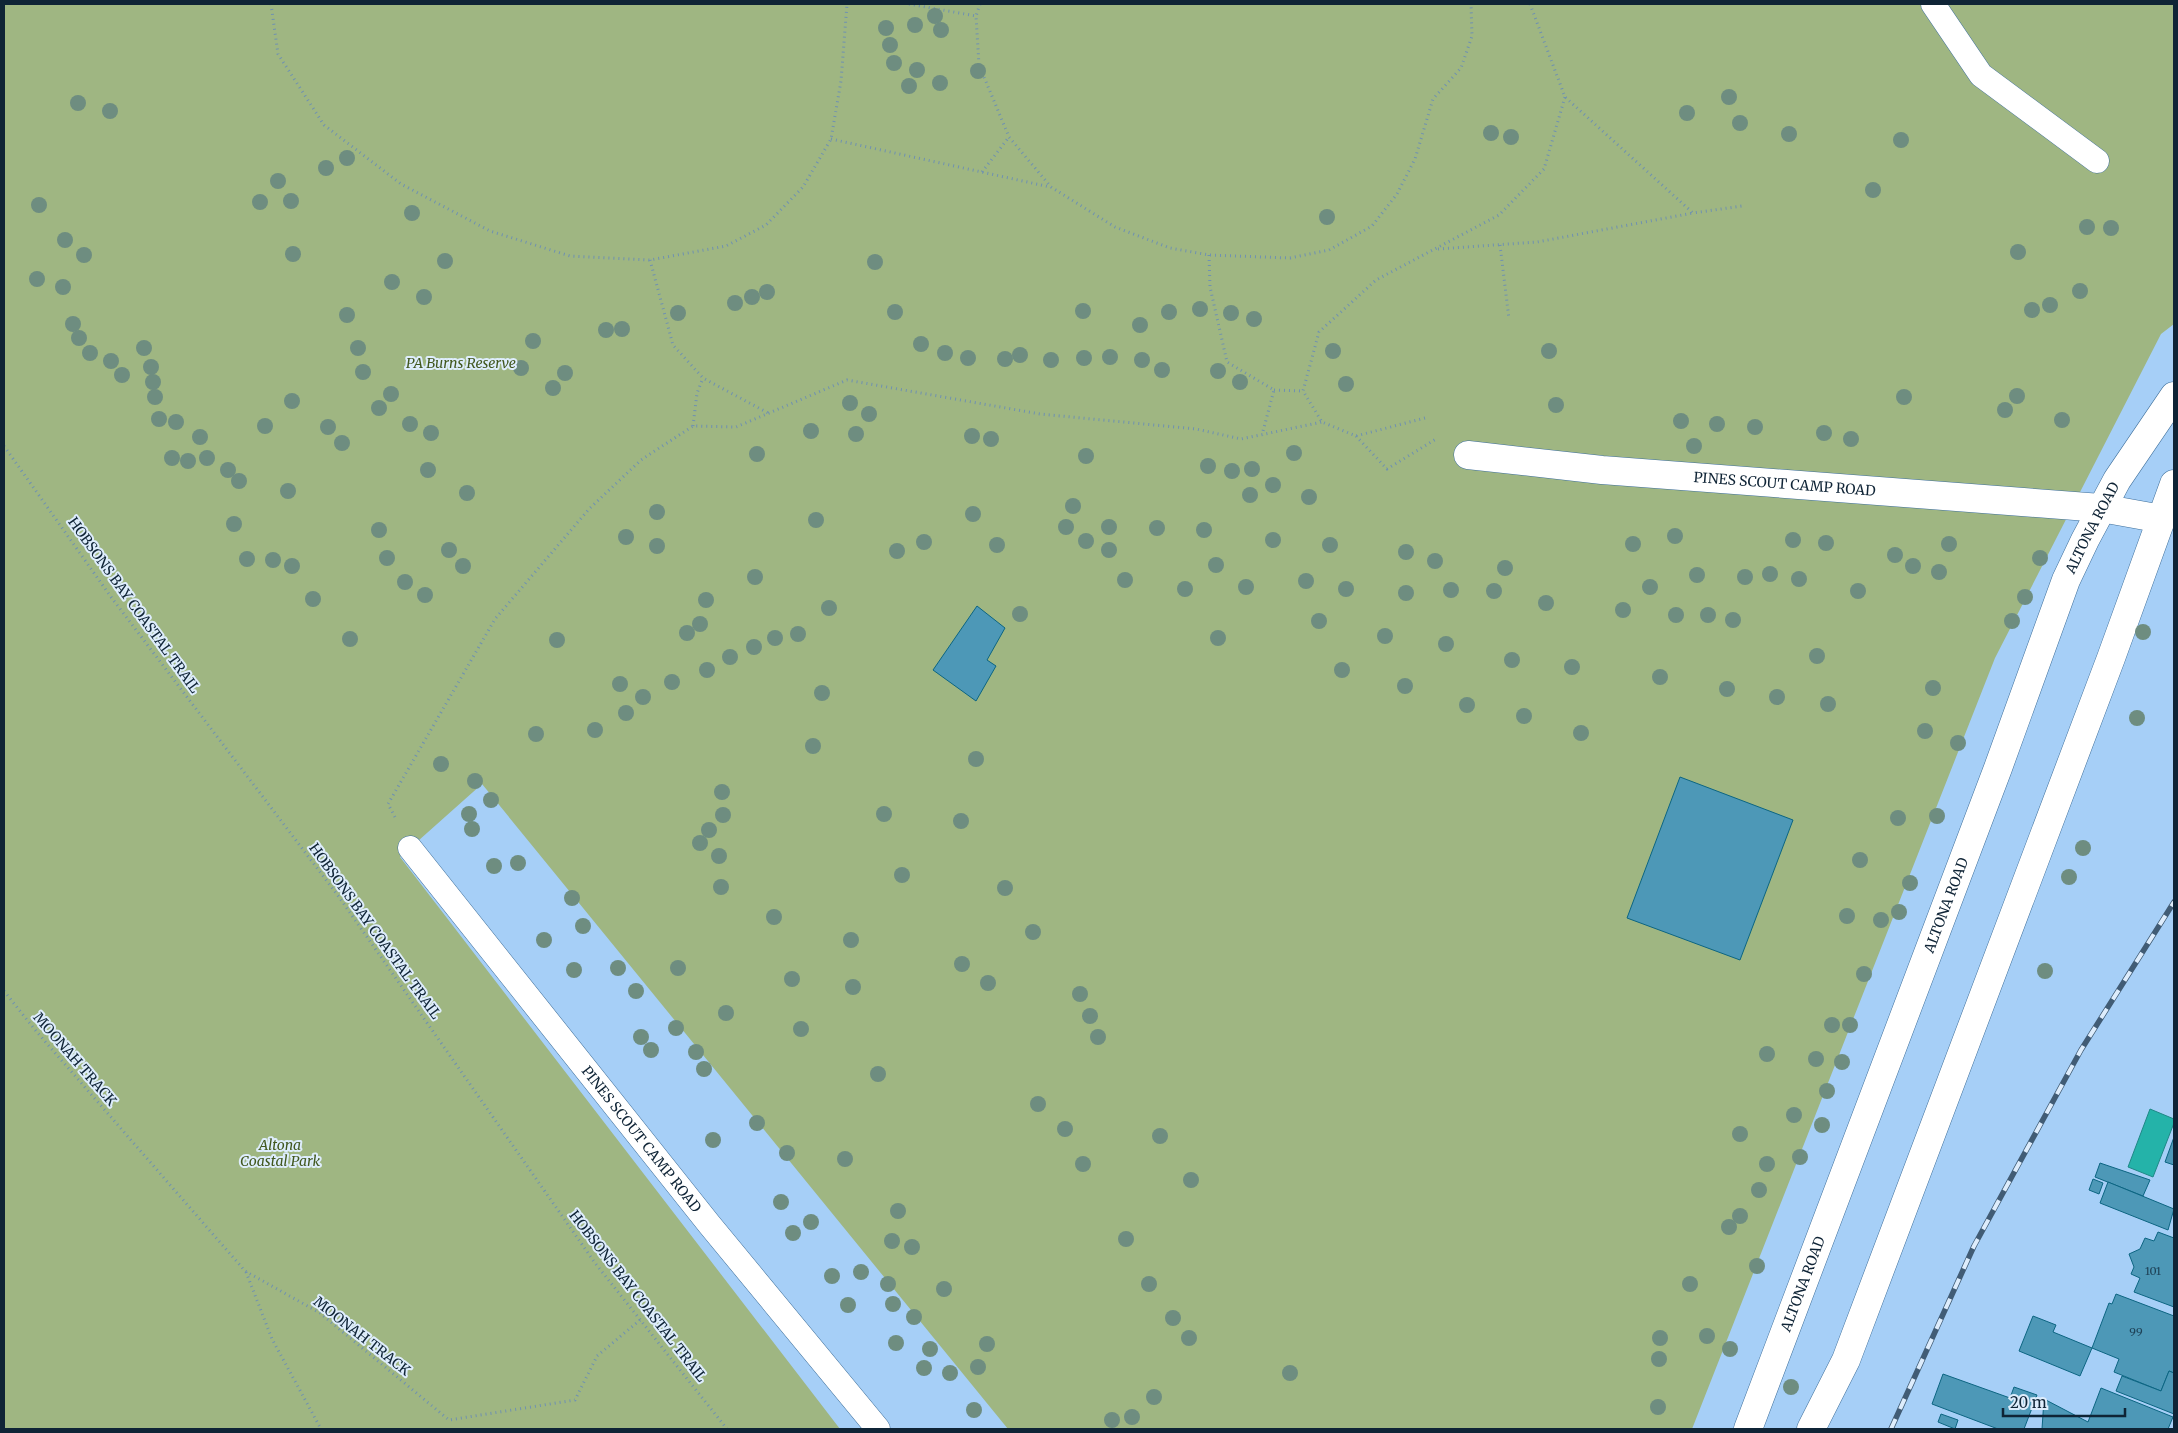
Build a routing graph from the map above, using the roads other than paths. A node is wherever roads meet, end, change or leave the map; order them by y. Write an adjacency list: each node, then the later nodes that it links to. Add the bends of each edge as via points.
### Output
1 (1933, 4): 2 (lane, via 1982,75)
2 (2097, 161)
3 (2174, 396): 6 (street, ALTONA ROAD)
4 (1468, 455): 6 (street, PINES SCOUT CAMP ROAD, via 1602,470)
5 (2174, 484): 7 (street)
6 (2101, 508): 7 (street, PINES SCOUT CAMP ROAD); 10 (street, ALTONA ROAD, via 2051,619 1998,768)
7 (2162, 519): 11 (street, via 1849,1351)
8 (410, 848): 9 (lane, PINES SCOUT CAMP ROAD, via 709,1224)
9 (878, 1429)
10 (1748, 1429)
11 (1811, 1429)

